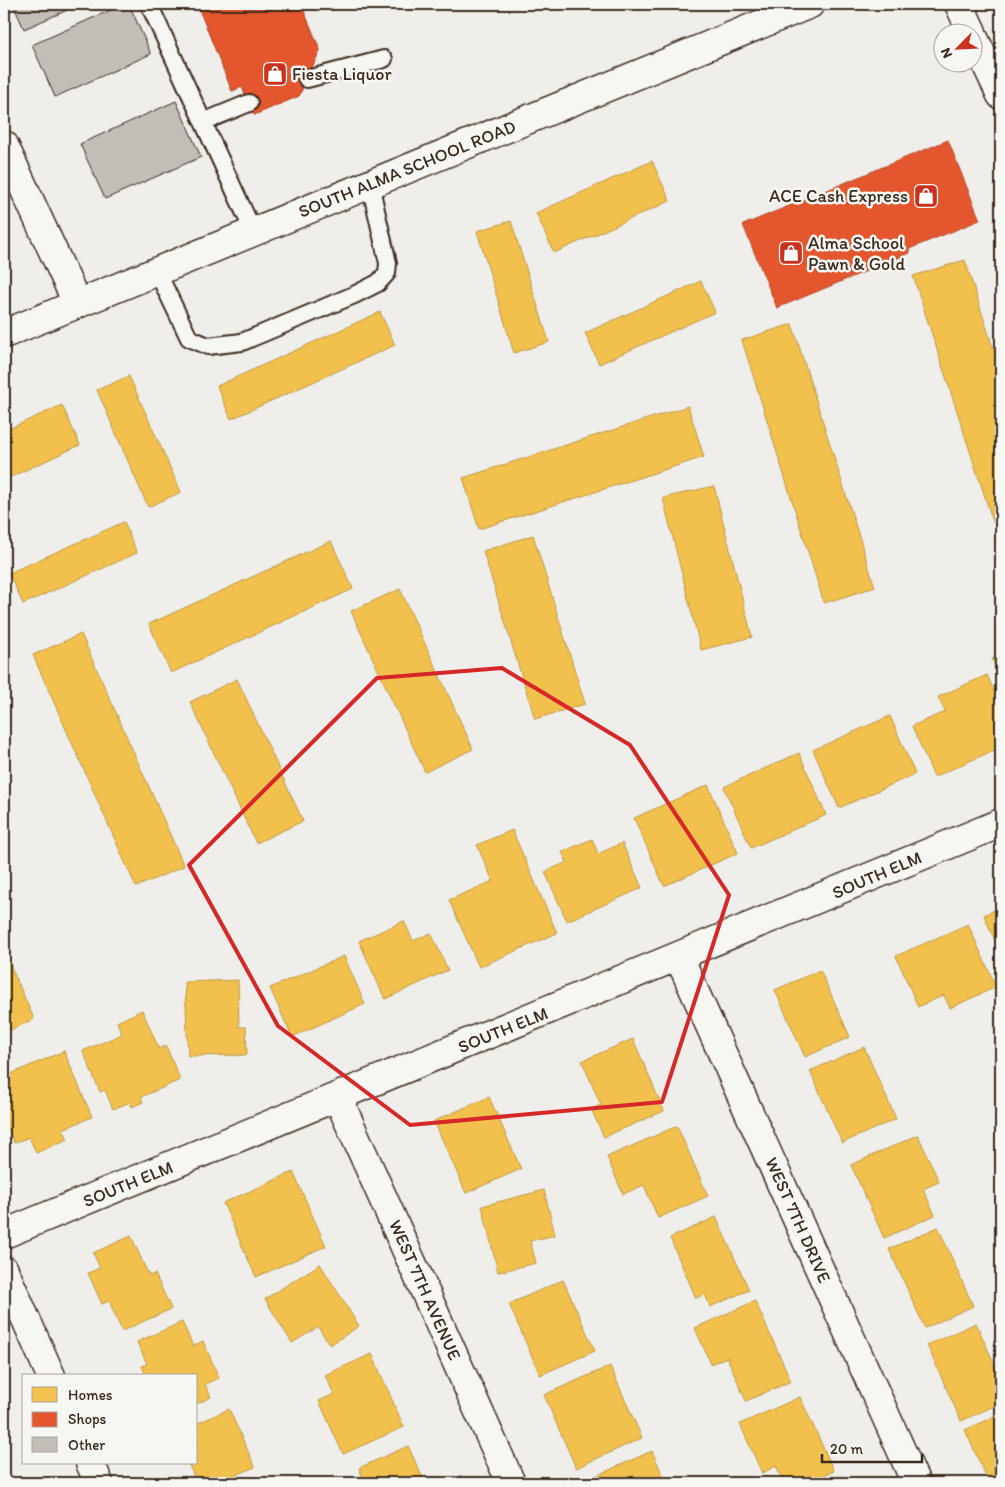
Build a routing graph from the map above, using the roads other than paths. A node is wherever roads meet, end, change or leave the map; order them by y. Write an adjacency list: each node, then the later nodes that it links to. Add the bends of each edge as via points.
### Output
1 (149, 4): 10 (lane)
2 (810, 4): 12 (street, SOUTH ALMA SCHOOL ROAD)
3 (958, 4): 4 (street)
4 (967, 22)
5 (982, 55): 8 (street)
6 (384, 59): 7 (lane)
7 (307, 79)
8 (1001, 96)
9 (249, 103): 10 (lane)
10 (203, 122): 13 (lane)
11 (4, 145): 15 (street)
12 (370, 184): 13 (street, SOUTH ALMA SCHOOL ROAD); 14 (lane, via 388,262 386,273 378,283 242,342 208,346 190,338)
13 (253, 231): 14 (street, SOUTH ALMA SCHOOL ROAD)
14 (157, 271): 15 (street, SOUTH ALMA SCHOOL ROAD)
15 (77, 304): 16 (street, SOUTH ALMA SCHOOL ROAD)
16 (4, 334)
17 (1001, 823): 18 (street, SOUTH ELM)
18 (680, 957): 19 (street, SOUTH ELM); 26 (street, WEST 7TH DRIVE)
19 (338, 1098): 20 (street, SOUTH ELM); 25 (street, WEST 7TH AVENUE)
20 (4, 1234)
21 (4, 1270): 22 (street)
22 (50, 1374)
23 (90, 1464): 24 (street)
24 (99, 1483)
25 (511, 1483)
26 (916, 1483)

